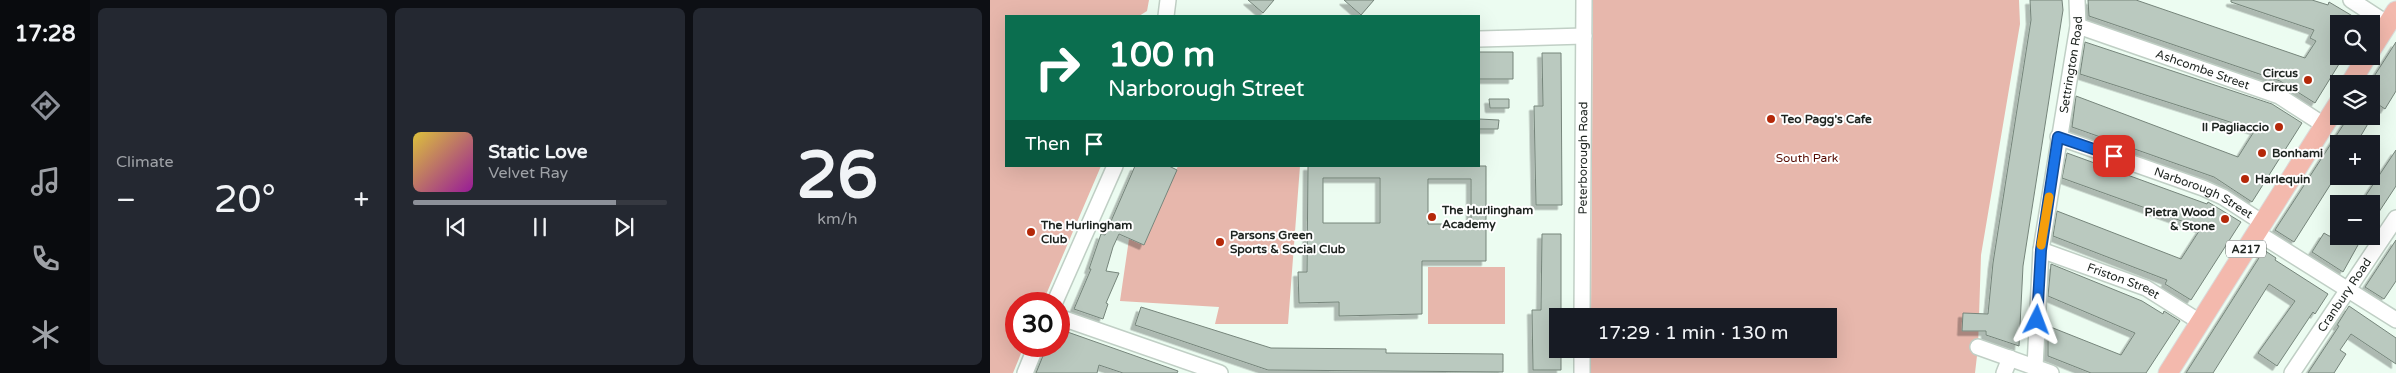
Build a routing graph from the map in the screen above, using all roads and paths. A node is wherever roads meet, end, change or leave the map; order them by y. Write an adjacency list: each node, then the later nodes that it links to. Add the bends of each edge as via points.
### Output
1 (1168, 0): 5 (street)
2 (1584, 0): 8 (street, Peterborough Road)
3 (2077, 0): 7 (street, Settrington Road)
4 (2351, 0): 6 (street)
5 (1166, 15)
6 (2392, 17): 9 (main road)
7 (2078, 26): 12 (street, Ashcombe Street, via 2279,96); 13 (street, Settrington Road)
8 (1584, 36): 10 (street); 20 (street, Peterborough Road)
9 (2380, 36)
10 (1480, 39)
11 (2330, 116): 12 (main road, A217)
12 (2324, 125): 16 (main road, A217)
13 (2058, 137): 16 (street, Narborough Street, via 2223,196); 17 (street, Settrington Road)
14 (1115, 167): 19 (street)
15 (2396, 218): 18 (street, Cranbury Road)
16 (2259, 227): 18 (street, Narborough Street); 23 (main road, A217)
17 (2041, 250): 23 (street, Friston Street, via 2146,288); 28 (street, Settrington Road)
18 (2346, 290): 21 (street, Narborough Street); 35 (street, Cranbury Road)
19 (1059, 292)
20 (1582, 308)
21 (2396, 320)
22 (1070, 321): 30 (street)
23 (2200, 322): 34 (main road, A217)
24 (1978, 347): 27 (street)
25 (1032, 357): 29 (street)
26 (1582, 358): 31 (street)
27 (2010, 358): 28 (street); 32 (street)
28 (2035, 367): 33 (street)
29 (1025, 373)
30 (1220, 373)
31 (1582, 373)
32 (2004, 373)
33 (2051, 373)
34 (2168, 373)
35 (2292, 373)

